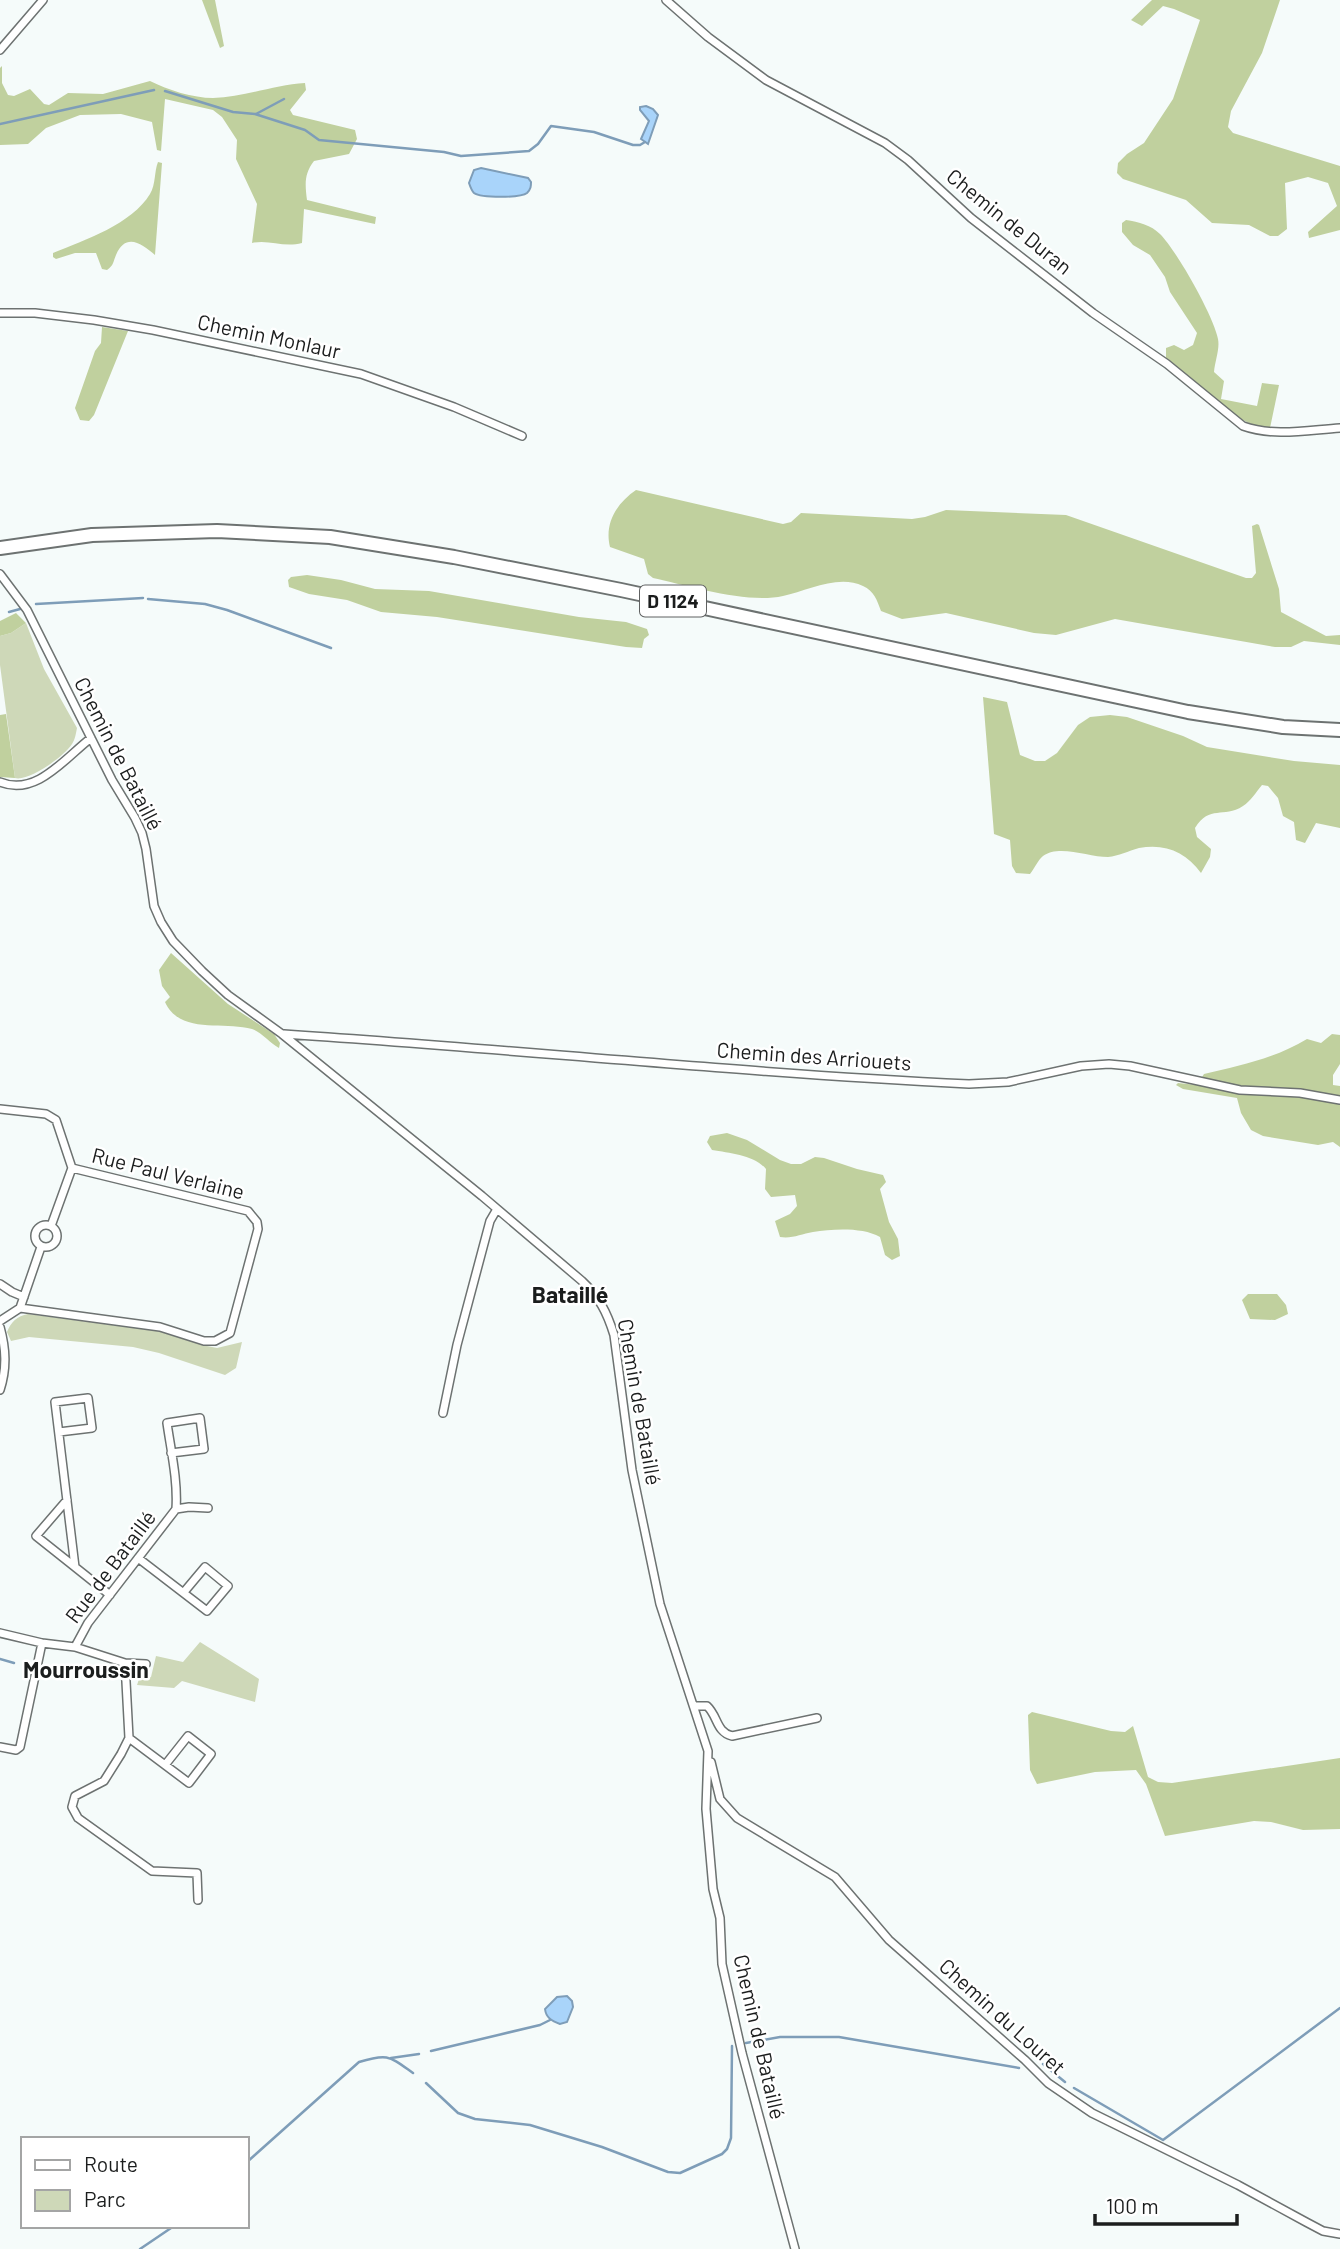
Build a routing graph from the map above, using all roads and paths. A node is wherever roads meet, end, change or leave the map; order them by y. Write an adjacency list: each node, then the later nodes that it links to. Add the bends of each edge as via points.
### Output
1 (43, 0): 3 (street)
2 (666, 0): 5 (street, Chemin de Duran, via 766,80 885,143 971,218 1243,426 1279,432)
3 (0, 50)
4 (0, 313): 6 (street, Chemin Monlaur, via 106,322 361,374)
5 (1340, 428)
6 (522, 436)
7 (0, 548): 9 (highway, D 1124, via 92,535 217,531 330,537 621,590 1188,712 1283,727)
8 (0, 574): 10 (street, Chemin de Bataillé, via 27,610)
9 (1340, 730)
10 (91, 738): 11 (street, via 35,782 15,787); 12 (street, Chemin de Bataillé, via 142,833 154,906 173,941 228,995)
11 (0, 782)
12 (282, 1034): 13 (street, Chemin des Arriouets, via 969,1084 1008,1082 1109,1064 1240,1090); 16 (street, Chemin de Bataillé)
13 (1340, 1100)
14 (0, 1109): 15 (street, Rue Paul Verlaine, via 51,1116 59,1124)
15 (72, 1168): 17 (street); 21 (street, Rue Paul Verlaine, via 248,1211 253,1216 258,1229 230,1333 204,1341 160,1326)
16 (497, 1209): 25 (street, via 457,1345); 44 (street, Chemin de Bataillé, via 594,1293 609,1318 632,1470 660,1604)
17 (51, 1226): 18 (street, via 57,1239 51,1247); 18 (street, via 43,1225 35,1232)
18 (41, 1247): 20 (street)
19 (0, 1284): 20 (street)
20 (24, 1297): 21 (street)
21 (20, 1308): 22 (street)
22 (0, 1321)
23 (0, 1327): 24 (street, via 6,1359)
24 (0, 1390)
25 (443, 1413)
26 (59, 1432): 26 (street, via 55,1402 88,1398 92,1428); 28 (street)
27 (171, 1453): 27 (street, Rue de Bataillé, via 167,1423 200,1418 204,1449); 30 (street, Rue de Bataillé)
28 (68, 1500): 32 (street); 32 (street, via 36,1536)
29 (208, 1507): 30 (street, Rue de Bataillé)
30 (176, 1509): 31 (street, Rue de Bataillé)
31 (138, 1558): 33 (street); 34 (street, Rue de Bataillé)
32 (75, 1567): 34 (street)
33 (184, 1592): 33 (street, via 207,1611 228,1586 205,1567)
34 (110, 1595): 37 (street, Rue de Bataillé)
35 (0, 1633): 36 (street)
36 (42, 1643): 37 (street); 43 (street, via 20,1747)
37 (75, 1647): 38 (street)
38 (125, 1663): 39 (street); 42 (street)
39 (146, 1664)
40 (696, 1706): 41 (street, via 708,1706 719,1727 732,1736)
41 (817, 1718)
42 (129, 1738): 45 (street); 46 (street, via 104,1781 75,1796 74,1814 152,1871 197,1873)
43 (0, 1747)
44 (708, 1751): 47 (street, Chemin du Louret, via 727,1810 835,1877 889,1940 1048,2083 1092,2113 1323,2231); 48 (street, Chemin de Bataillé, via 706,1809 722,1964)
45 (166, 1765): 45 (street, via 189,1783 211,1754 188,1736)
46 (198, 1900)
47 (1340, 2234)
48 (795, 2249)

